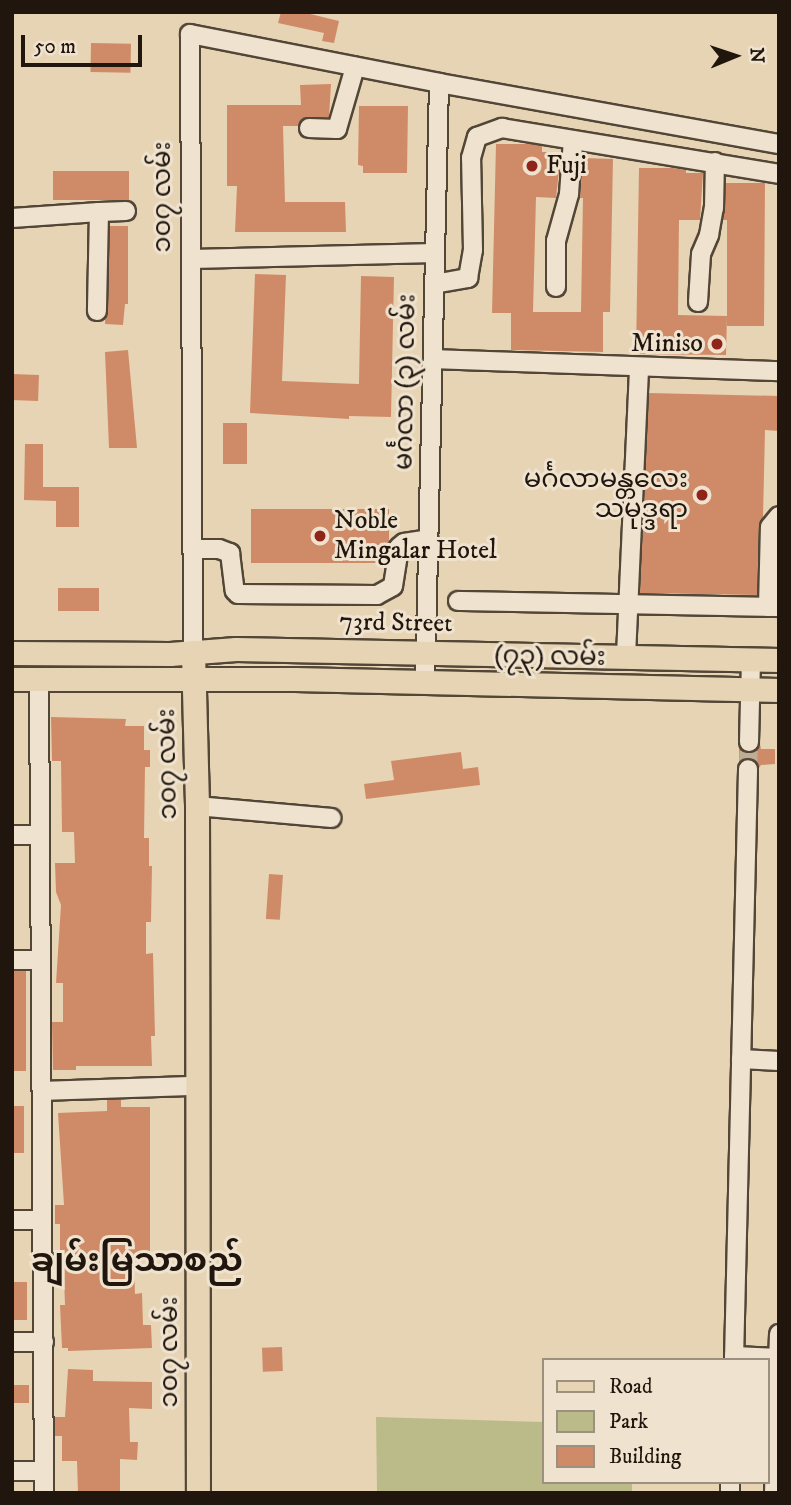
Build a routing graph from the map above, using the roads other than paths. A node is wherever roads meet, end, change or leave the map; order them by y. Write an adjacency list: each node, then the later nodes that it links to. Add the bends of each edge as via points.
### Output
1 (355, 67): 2 (street); 4 (street, via 337,129); 14 (street, ၁၀၇ လမ်း, via 190,34)
2 (439, 83): 3 (street); 13 (street, မင်္ဂလာ (၃) လမ်း)
3 (634, 118): 6 (street); 7 (street)
4 (309, 128)
5 (573, 139): 7 (street); 15 (street, via 502,128 477,137 471,158 473,250 468,278); 16 (street, via 569,194 556,241)
6 (778, 144): 9 (street)
7 (631, 148): 8 (street)
8 (715, 162): 9 (street); 17 (street, via 714,208 701,254)
9 (778, 174)
10 (126, 211): 11 (street)
11 (99, 212): 12 (street); 18 (street)
12 (12, 218)
13 (435, 253): 14 (street); 15 (street, မင်္ဂလာ (၃) လမ်း)
14 (192, 258): 24 (street, ၁၀၇ လမ်း)
15 (434, 284): 19 (street, မင်္ဂလာ (၃) လမ်း)
16 (556, 287)
17 (698, 302)
18 (97, 311)
19 (433, 359): 20 (street); 23 (street, မင်္ဂလာ (၃) လမ်း)
20 (639, 368): 21 (street); 26 (street)
21 (779, 371)
22 (779, 516): 27 (street, via 770,527)
23 (429, 539): 24 (street, via 399,547 393,586 377,595 238,594 230,554); 28 (street, မင်္ဂလာ (၃) လမ်း)
24 (194, 549): 29 (street, ၁၀၇ လမ်း)
25 (458, 601): 26 (street)
26 (628, 603): 27 (street); 31 (street)
27 (773, 607)
28 (426, 651): 29 (main road, 73rd Street); 31 (main road, 73rd Street); 37 (street, မင်္ဂလာ (၃) လမ်း)
29 (193, 652): 30 (main road, 73rd Street); 36 (main road, ၁၀၇ လမ်း)
30 (12, 653)
31 (626, 656): 32 (main road, 73rd Street)
32 (751, 659): 33 (main road, 73rd Street); 38 (street)
33 (779, 660)
34 (39, 678): 35 (main road); 36 (main road); 45 (street)
35 (12, 679)
36 (194, 680): 37 (main road, (၇၃) လမ်း); 42 (main road, ၁၀၇ လမ်း)
37 (425, 682): 38 (main road, (၇၃) လမ်း)
38 (750, 689): 39 (main road, (၇၃) လမ်း); 40 (street)
39 (779, 690)
40 (749, 742)
41 (748, 769): 48 (street)
42 (197, 806): 43 (street); 50 (main road, ၁၀၇ လမ်း)
43 (331, 818)
44 (12, 835): 45 (street)
45 (40, 835): 47 (street)
46 (12, 960): 47 (street)
47 (41, 960): 51 (street)
48 (741, 1059): 49 (street); 57 (street)
49 (779, 1061)
50 (196, 1086): 51 (street); 62 (main road, ၁၀၇ လမ်း)
51 (42, 1091): 53 (street)
52 (12, 1220): 53 (street)
53 (41, 1220): 56 (street)
54 (779, 1334): 58 (street)
55 (12, 1342): 56 (street)
56 (44, 1342): 60 (street)
57 (734, 1358): 58 (street)
58 (778, 1358): 63 (street)
59 (12, 1471): 60 (street)
60 (44, 1471): 61 (street)
61 (44, 1493)
62 (198, 1493)
63 (774, 1493)

